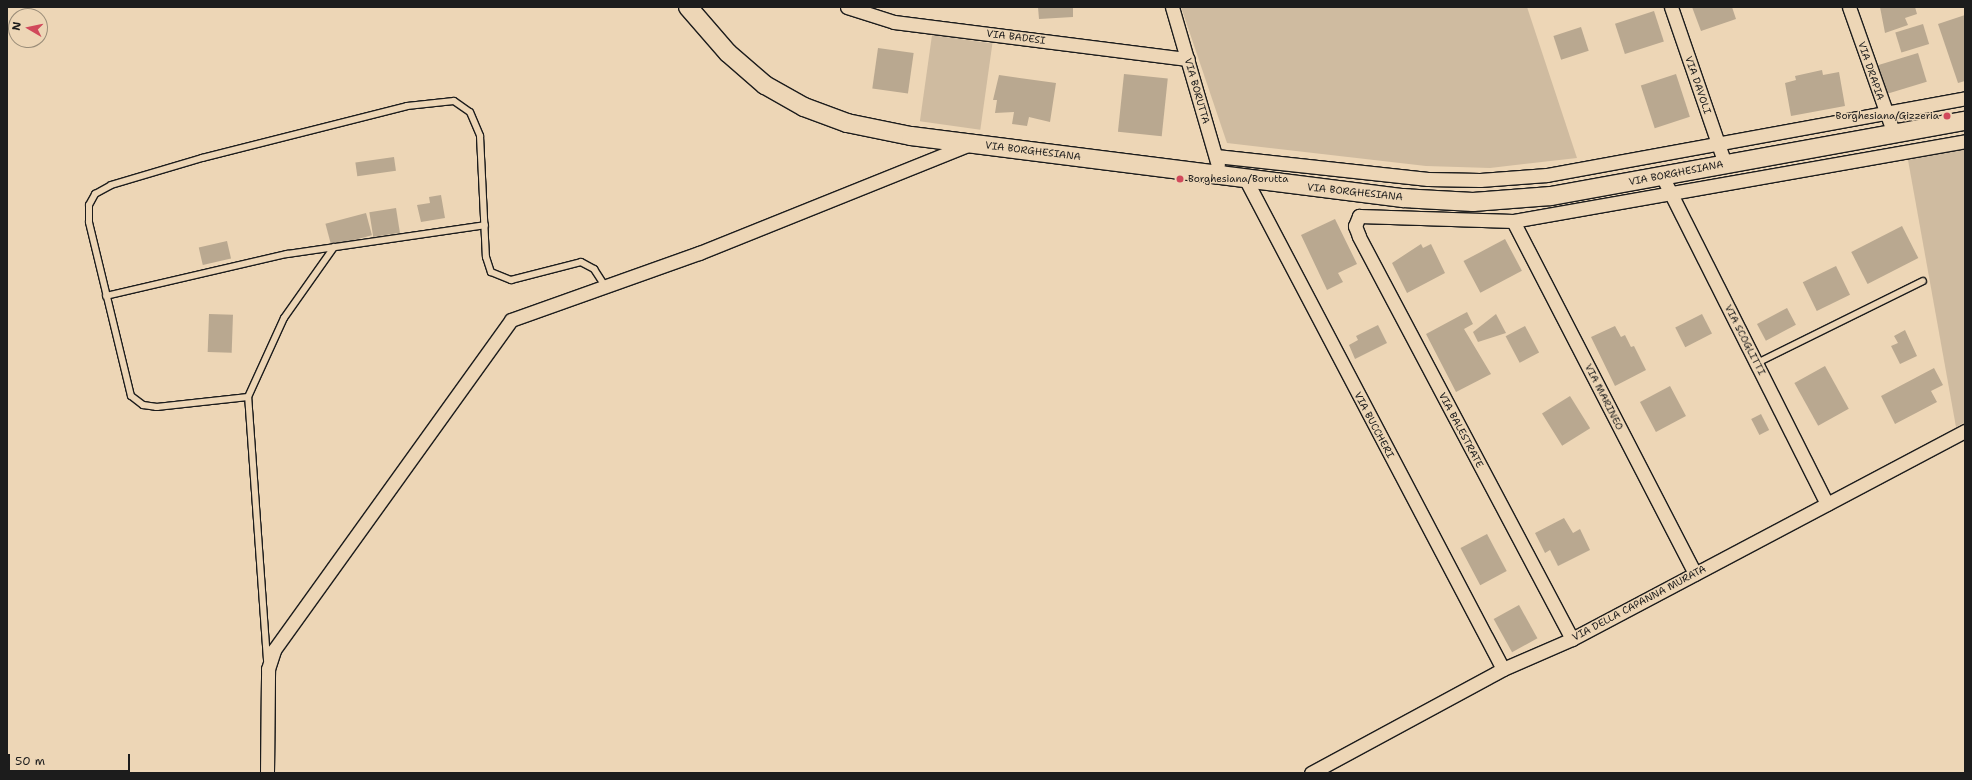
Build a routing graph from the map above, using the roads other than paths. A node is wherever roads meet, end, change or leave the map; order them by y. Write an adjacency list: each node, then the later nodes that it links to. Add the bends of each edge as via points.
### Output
1 (688, 7): 12 (street, VIA BORGHESIANA, via 747,71 804,107 872,129)
2 (847, 7): 6 (street, VIA BADESI, via 894,22)
3 (1172, 7): 6 (street, VIA BORUTTA)
4 (1671, 7): 13 (street, VIA DAVOLI)
5 (1849, 7): 8 (street, VIA DRAPIA)
6 (1188, 59): 14 (street, VIA BORUTTA)
7 (1965, 98): 8 (street, VIA BORGHESIANA)
8 (1886, 112): 10 (street, VIA DRAPIA); 13 (street, VIA BORGHESIANA)
9 (1965, 121): 10 (street, VIA BORGHESIANA)
10 (1894, 134): 15 (street, VIA BORGHESIANA)
11 (1965, 141): 20 (street, VIA BORGHESIANA)
12 (971, 144): 17 (street, VIA BORGHESIANA); 27 (street, via 699,253)
13 (1719, 145): 15 (street, VIA DAVOLI); 16 (street, VIA BORGHESIANA)
14 (1216, 156): 16 (street, VIA BORGHESIANA, via 1428,179 1480,180); 17 (street, VIA BORUTTA)
15 (1726, 164): 18 (street, VIA BORGHESIANA)
16 (1547, 175): 21 (street)
17 (1222, 176): 19 (street, VIA BORGHESIANA)
18 (1662, 176): 20 (street, VIA SCOGLITTI); 21 (street, VIA BORGHESIANA)
19 (1246, 180): 21 (street, VIA BORGHESIANA, via 1465,202); 36 (street, VIA BUCCHERI)
20 (1672, 195): 23 (street, VIA BORGHESIANA); 29 (street, VIA SCOGLITTI)
21 (1551, 196)
22 (1356, 220): 23 (street, VIA BORGHESIANA, via 1367,213); 34 (street, VIA BALESTRATE, via 1359,236)
23 (1513, 221): 33 (street, VIA MARINEO)
24 (485, 225): 25 (lane); 27 (lane, via 486,263 499,278 516,279 581,262 594,268); 28 (lane, via 483,152 473,116 454,101 407,106 202,158 100,189 91,200 88,217)
25 (334, 246): 28 (lane); 30 (lane, via 287,313)
26 (1923, 281): 29 (lane)
27 (605, 286): 35 (street, via 523,314 506,324 282,639)
28 (106, 296): 30 (lane, via 127,387 138,403 166,407)
29 (1756, 363): 32 (street, VIA SCOGLITTI)
30 (248, 398): 35 (lane)
31 (1965, 431): 32 (street, VIA DELLA CAPANNA MURATA)
32 (1827, 504): 33 (street, VIA DELLA CAPANNA MURATA)
33 (1695, 574): 34 (street, VIA DELLA CAPANNA MURATA)
34 (1572, 638): 36 (street, VIA DELLA CAPANNA MURATA)
35 (268, 669): 37 (street)
36 (1503, 669): 38 (street, VIA DELLA CAPANNA MURATA)
37 (267, 773)
38 (1311, 773)

